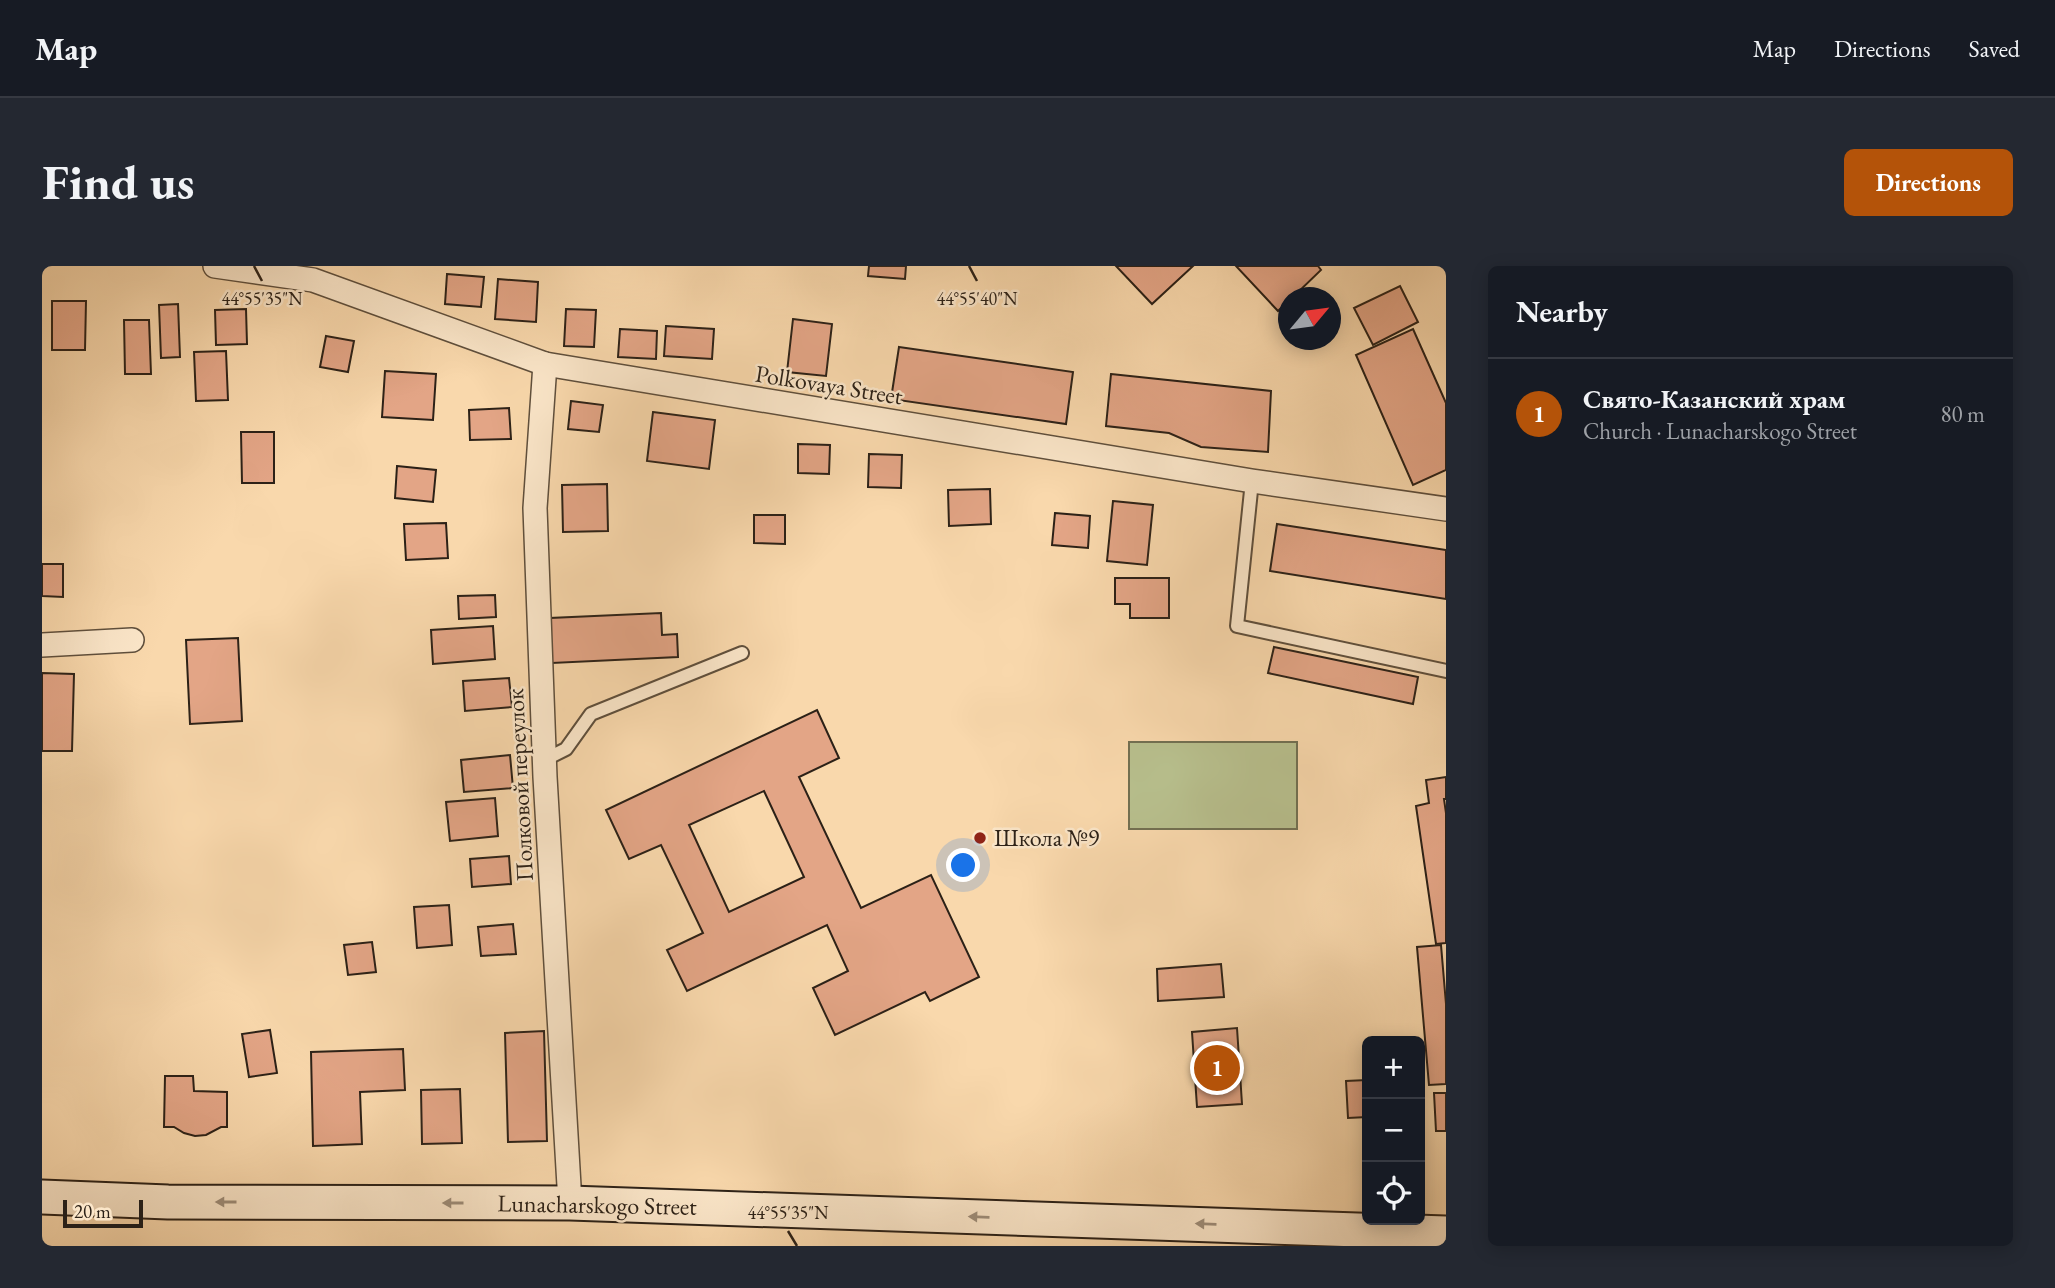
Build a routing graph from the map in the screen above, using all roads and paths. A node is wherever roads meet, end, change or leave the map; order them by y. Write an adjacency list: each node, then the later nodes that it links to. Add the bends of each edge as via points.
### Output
1 (215, 266): 2 (street, Polkovaya Street, via 313,280)
2 (545, 364): 3 (street, Polkovaya Street); 9 (street, Полковой переулок, via 536,508)
3 (1252, 481): 4 (street, Polkovaya Street); 8 (lane, via 1237,626)
4 (1446, 509)
5 (132, 640): 6 (street)
6 (42, 645)
7 (741, 653): 9 (lane, via 591,714 566,749)
8 (1446, 671)
9 (544, 760): 11 (street, Полковой переулок)
10 (42, 1197): 11 (main road, Lunacharskogo Street, one-way to 10, via 169,1202)
11 (570, 1203): 12 (main road, Lunacharskogo Street, one-way to 11)
12 (1446, 1233)

